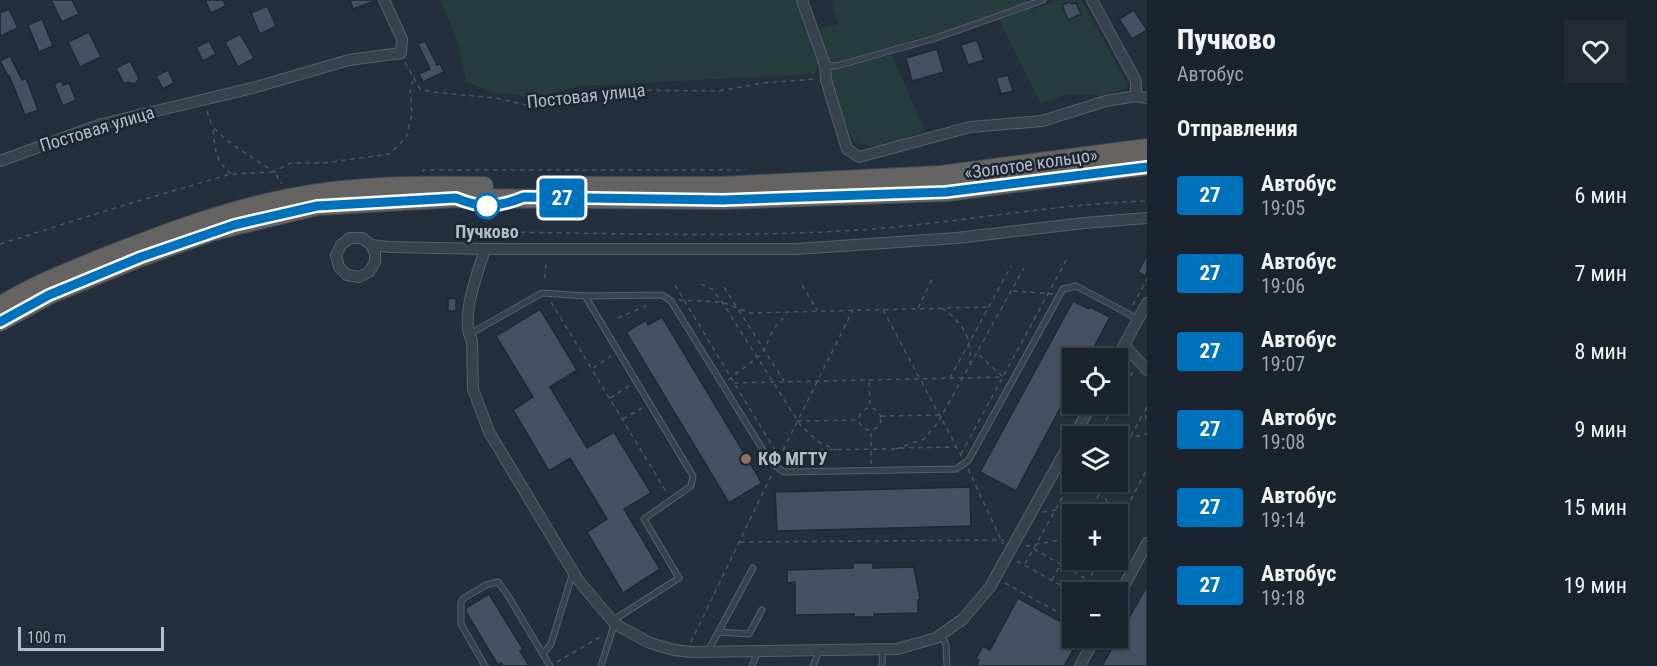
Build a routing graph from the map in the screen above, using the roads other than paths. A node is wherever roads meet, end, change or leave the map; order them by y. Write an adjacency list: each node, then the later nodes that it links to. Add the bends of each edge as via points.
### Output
1 (384, 0): 8 (street, Постовая улица, via 402,39 401,53 350,60 102,124)
2 (802, 0): 5 (street)
3 (1043, 0): 5 (lane, via 936,38 836,66)
4 (1092, 0): 6 (street)
5 (825, 65): 6 (street, via 847,148 859,157 970,127 1042,121 1106,101)
6 (1142, 97)
7 (1147, 148): 12 (highway, «Золотое кольцо», via 941,176 721,186)
8 (0, 161)
9 (1147, 166): 14 (highway, «Золотое кольцо», via 946,192 723,200)
10 (396, 178): 12 (lane)
11 (370, 181): 13 (lane)
12 (423, 182): 13 (highway, «Золотое кольцо»)
13 (341, 190): 23 (highway, «Золотое кольцо», via 289,198 202,222 45,281)
14 (524, 197): 15 (lane); 25 (highway, «Золотое кольцо», via 317,206 234,225 49,295)
15 (497, 205)
16 (1147, 218): 19 (street, via 957,238 796,249)
17 (371, 245): 18 (street); 20 (street); 20 (street, via 362,238 350,238 336,255 339,267 347,275 358,277 369,272)
18 (390, 247): 19 (street); 20 (street)
19 (485, 249): 26 (street, via 471,295)
20 (375, 262)
21 (585, 296): 24 (lane, via 662,295 671,301 771,463 784,472 956,469 969,461 1063,289 1076,286); 26 (lane, via 542,293); 36 (lane, via 693,477 692,486 644,519 679,578)
22 (1147, 303): 24 (street)
23 (0, 306)
24 (1138, 319): 27 (street)
25 (0, 322)
26 (468, 335): 33 (street, via 472,342 473,389 489,432)
27 (1124, 345): 28 (street); 29 (street)
28 (1122, 348)
29 (1147, 370)
30 (1062, 458): 38 (street, via 990,587 963,619)
31 (1147, 543): 34 (street)
32 (753, 568): 37 (lane)
33 (573, 572): 36 (street); 44 (lane, via 551,644)
34 (1126, 582)
35 (762, 610): 37 (lane, via 749,634)
36 (613, 625): 43 (street, via 674,650); 47 (lane)
37 (719, 632): 43 (lane)
38 (941, 634): 40 (street, via 897,649); 51 (lane)
39 (1090, 648): 52 (street)
40 (883, 649): 42 (street); 50 (lane)
41 (758, 651): 42 (street); 43 (street); 48 (lane)
42 (819, 651): 49 (lane)
43 (708, 652)
44 (543, 654): 45 (lane, via 507,594 498,582 492,582 464,598 460,611 461,624); 46 (lane)
45 (485, 666)
46 (550, 666)
47 (601, 666)
48 (752, 666)
49 (813, 666)
50 (882, 666)
51 (947, 666)
52 (1080, 666)

